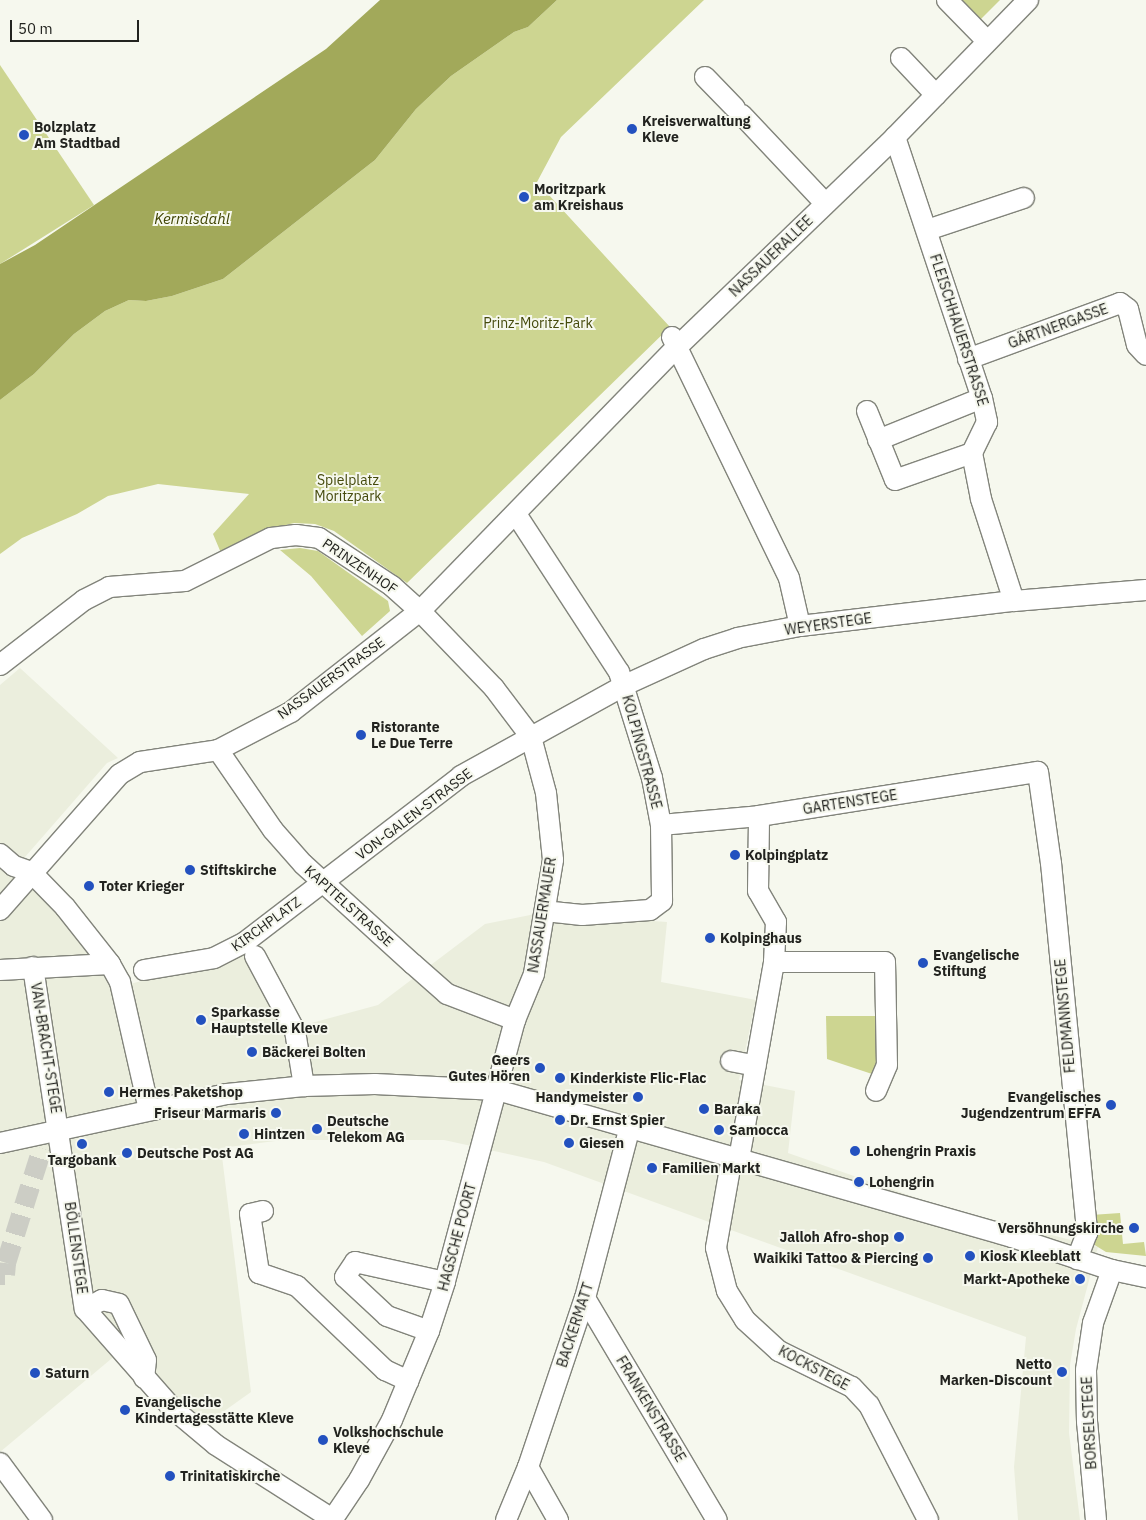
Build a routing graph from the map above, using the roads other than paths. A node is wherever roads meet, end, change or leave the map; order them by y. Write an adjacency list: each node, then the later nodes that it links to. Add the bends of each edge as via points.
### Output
1 (947, 0): 3 (street)
2 (1028, 0): 3 (street, NASSAUERALLEE)
3 (987, 41): 6 (street, NASSAUERALLEE)
4 (901, 58): 6 (street)
5 (705, 77): 9 (street)
6 (936, 95): 7 (street, NASSAUERALLEE)
7 (894, 137): 9 (street, NASSAUERALLEE); 10 (street, FLEISCHHAUERSTRASSE)
8 (1024, 198): 10 (street)
9 (826, 203): 11 (street, NASSAUERALLEE)
10 (927, 230): 13 (street, FLEISCHHAUERSTRASSE)
11 (674, 341): 18 (street, NASSAUERALLEE); 22 (street, via 789,578)
12 (1146, 354): 13 (street, GÄRTNERGASSE, via 1137,345 1128,309 1120,304)
13 (968, 359): 14 (street, FLEISCHHAUERSTRASSE)
14 (982, 398): 16 (street); 17 (street, FLEISCHHAUERSTRASSE, via 987,422)
15 (867, 411): 16 (street)
16 (878, 440): 17 (street, via 895,480)
17 (972, 453): 20 (street, via 981,499)
18 (516, 514): 21 (street, NASSAUERSTRASSE); 24 (street, KOLPINGSTRASSE)
19 (1146, 590): 20 (street, WEYERSTEGE)
20 (1014, 601): 22 (street, WEYERSTEGE)
21 (420, 611): 23 (street, PRINZENHOF, via 392,586 319,538 296,535 271,538 185,581 109,587 84,600); 25 (street, NASSAUERMAUER, via 494,688); 26 (street, NASSAUERSTRASSE, via 291,712)
22 (800, 626): 24 (street, WEYERSTEGE, via 712,646)
23 (0, 665)
24 (625, 685): 25 (street, WEYERSTEGE); 29 (street, KOLPINGSTRASSE, via 652,778)
25 (532, 737): 32 (street, VON-GALEN-STRASSE, via 461,776); 34 (street, NASSAUERMAUER, via 546,793 553,860)
26 (218, 750): 31 (street, NASSAUERSTRASSE, via 140,762 120,774); 32 (street, KAPITELSTRASSE, via 273,830 304,864)
27 (1038, 772): 28 (street, GARTENSTEGE); 53 (street, FELDMANNSTEGE, via 1051,863 1087,1233)
28 (759, 816): 29 (street, GARTENSTEGE); 36 (street, via 758,891 776,922)
29 (661, 825): 34 (street, KOLPINGSTRASSE, via 662,901 650,910 582,915)
30 (0, 854): 31 (street, via 14,866)
31 (32, 872): 33 (street, NASSAUERSTRASSE); 37 (street, via 65,907)
32 (325, 881): 40 (street, KIRCHPLATZ, via 245,942 214,958); 41 (street, KAPITELSTRASSE, via 447,994)
33 (0, 910)
34 (545, 911): 41 (street, NASSAUERMAUER, via 534,974)
35 (255, 956): 44 (street, via 295,1031)
36 (774, 962): 43 (street); 46 (street, via 885,962 887,1065)
37 (110, 964): 38 (street); 47 (street, via 120,982)
38 (33, 967): 39 (street); 49 (street, VAN-BRACHT-STEGE)
39 (0, 970)
40 (144, 970)
41 (515, 1020): 45 (street, NASSAUERMAUER)
42 (732, 1061): 43 (street)
43 (756, 1066): 51 (street)
44 (304, 1086): 45 (street, via 375,1084); 47 (street, via 227,1094)
45 (497, 1090): 48 (street); 56 (street, HAGSCHE POORT)
46 (876, 1091)
47 (149, 1110): 49 (street)
48 (630, 1127): 51 (street); 57 (street, BACKERMATT)
49 (60, 1130): 50 (street, via 40,1141); 58 (street, BÖLLENSTEGE)
50 (0, 1143)
51 (736, 1158): 53 (street, via 1012,1237); 69 (street, KOCKSTEGE, via 716,1248 727,1291 744,1320 780,1351 852,1387 869,1405)
52 (263, 1211): 61 (street, via 250,1214 259,1273 297,1286 386,1370)
53 (1077, 1259): 54 (street)
54 (1112, 1270): 55 (street); 70 (street, BORSELSTEGE, via 1093,1323 1078,1402)
55 (1146, 1277)
56 (445, 1282): 59 (street, HAGSCHE POORT); 59 (street, via 355,1262 345,1277 387,1316)
57 (584, 1298): 63 (street, BACKERMATT); 68 (street, FRANKENSTRASSE)
58 (85, 1309): 60 (street, BÖLLENSTEGE); 60 (street, via 102,1300 120,1304 146,1360)
59 (429, 1331): 61 (street, HAGSCHE POORT)
60 (144, 1378): 65 (street, BÖLLENSTEGE, via 172,1408 216,1445)
61 (409, 1381): 65 (street, HAGSCHE POORT, via 375,1453)
62 (0, 1462): 64 (street)
63 (528, 1467): 66 (street, BACKERMATT); 67 (street)
64 (42, 1520)
65 (332, 1520)
66 (506, 1520)
67 (558, 1520)
68 (717, 1520)
69 (928, 1520)
70 (1096, 1520)

